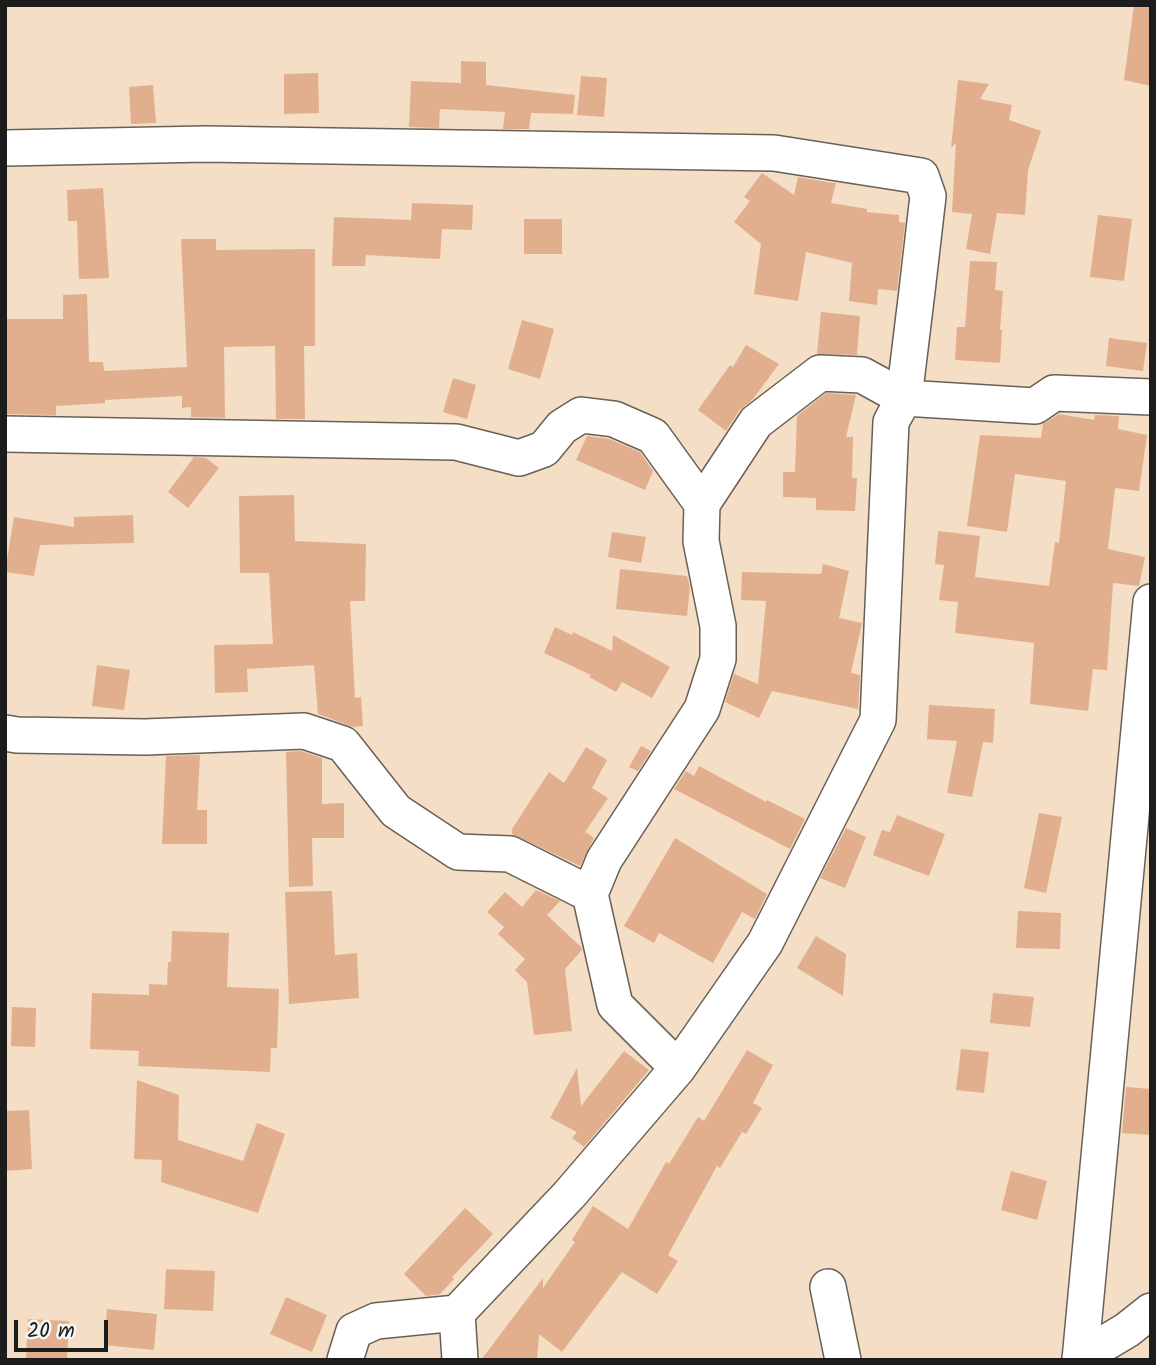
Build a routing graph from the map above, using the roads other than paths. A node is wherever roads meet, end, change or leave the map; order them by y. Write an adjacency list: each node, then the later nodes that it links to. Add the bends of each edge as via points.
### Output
1 (5, 148): 3 (street, via 206,144 774,153 921,176 928,196)
2 (1151, 397): 3 (street, via 1054,393 1035,406)
3 (904, 398): 5 (street, via 862,375 820,373 756,422); 9 (street, via 891,422 878,720 765,943)
4 (5, 433): 5 (street, via 456,442 519,458 544,449 562,427 581,415 614,419 653,436)
5 (702, 504): 8 (street, via 701,541 718,625 718,659 702,709 604,860)
6 (1151, 602): 13 (street)
7 (5, 733): 8 (street, via 145,737 304,731 343,744 396,811 458,852 510,854)
8 (590, 894): 9 (street, via 615,1004)
9 (678, 1068): 12 (street, via 569,1195)
10 (828, 1287): 16 (street)
11 (1151, 1311): 13 (street)
12 (457, 1313): 14 (street, via 376,1321 354,1331); 15 (street)
13 (1080, 1359)
14 (345, 1360)
15 (460, 1360)
16 (844, 1360)

